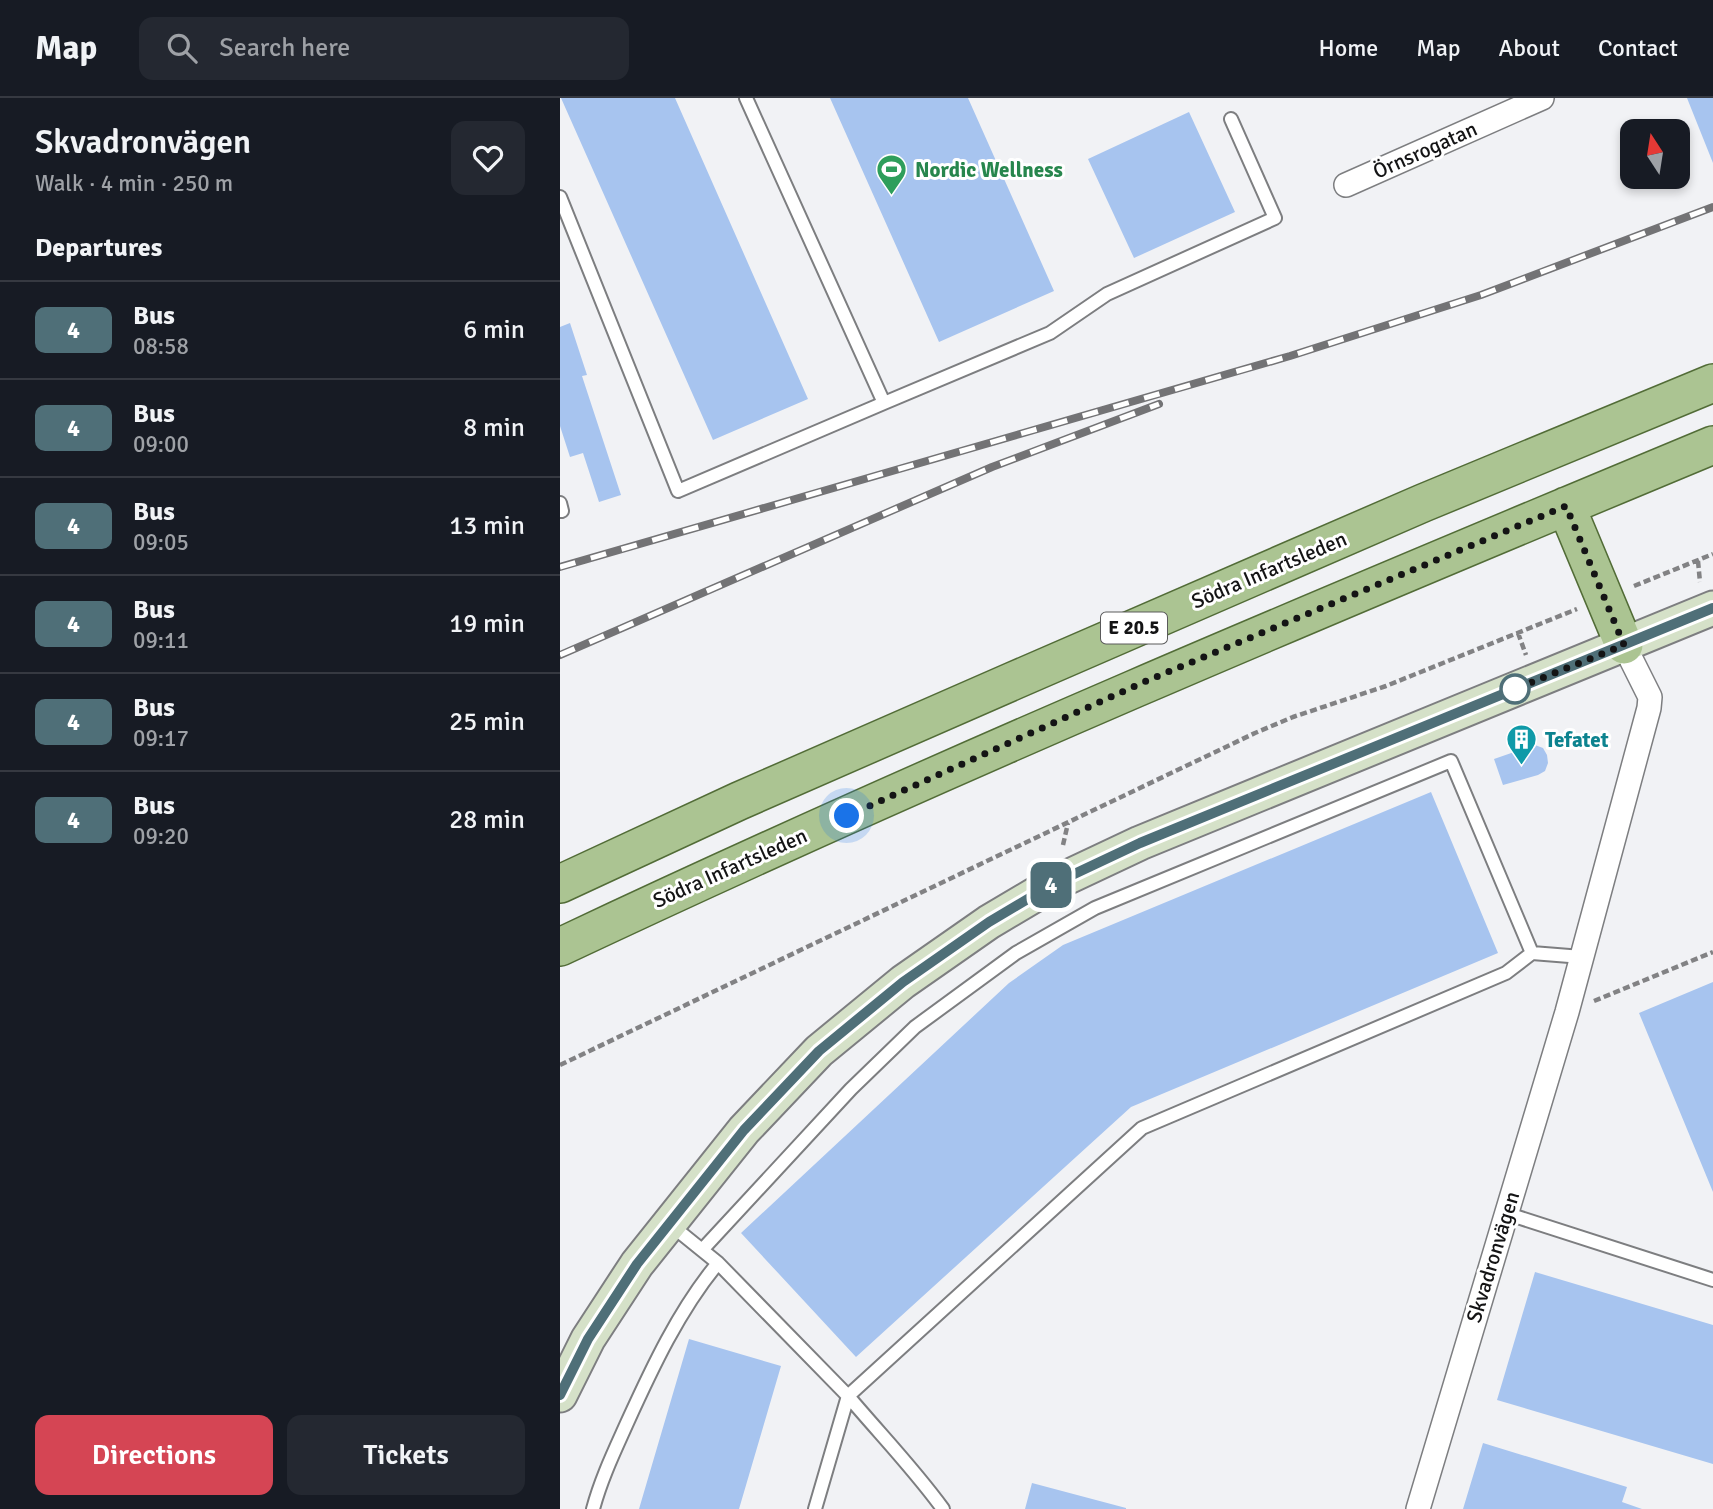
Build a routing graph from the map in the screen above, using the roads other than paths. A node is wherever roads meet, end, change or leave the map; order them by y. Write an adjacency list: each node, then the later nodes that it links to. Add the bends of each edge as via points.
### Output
1 (746, 98): 7 (lane)
2 (1542, 98): 4 (street, Örnsrogatan)
3 (1231, 119): 7 (lane, via 1275,218 1107,294 1050,333)
4 (1346, 185)
5 (560, 197): 7 (lane, via 678,491)
6 (1713, 383): 14 (main road, Södra Infartsleden / E 20.5, via 1423,503 739,801)
7 (884, 403)
8 (1713, 445): 10 (main road, Södra Infartsleden / E 20.5)
9 (560, 503): 11 (lane)
10 (1566, 506): 13 (main road); 15 (main road, Södra Infartsleden / E 20.5, via 1144,682)
11 (560, 511)
12 (1713, 608): 13 (street)
13 (1624, 645): 17 (street, Skvadronvägen, via 1650,697); 19 (street, via 1152,838 1031,897 903,982 819,1051 744,1130)
14 (560, 884)
15 (560, 947)
16 (1532, 953): 17 (lane); 20 (lane, via 1451,761 1095,908 1016,953 915,1027); 24 (lane, via 1506,973 1142,1128)
17 (1582, 957): 18 (street, Skvadronvägen)
18 (1505, 1213): 22 (lane); 28 (street, Skvadronvägen)
19 (668, 1223): 20 (lane); 23 (street, via 588,1339)
20 (702, 1250): 21 (lane)
21 (718, 1264): 24 (lane); 25 (lane, via 698,1287 647,1379 600,1483)
22 (1713, 1280)
23 (560, 1395)
24 (848, 1396): 26 (lane); 27 (lane, via 915,1470)
25 (593, 1509)
26 (815, 1509)
27 (943, 1509)
28 (1418, 1509)

